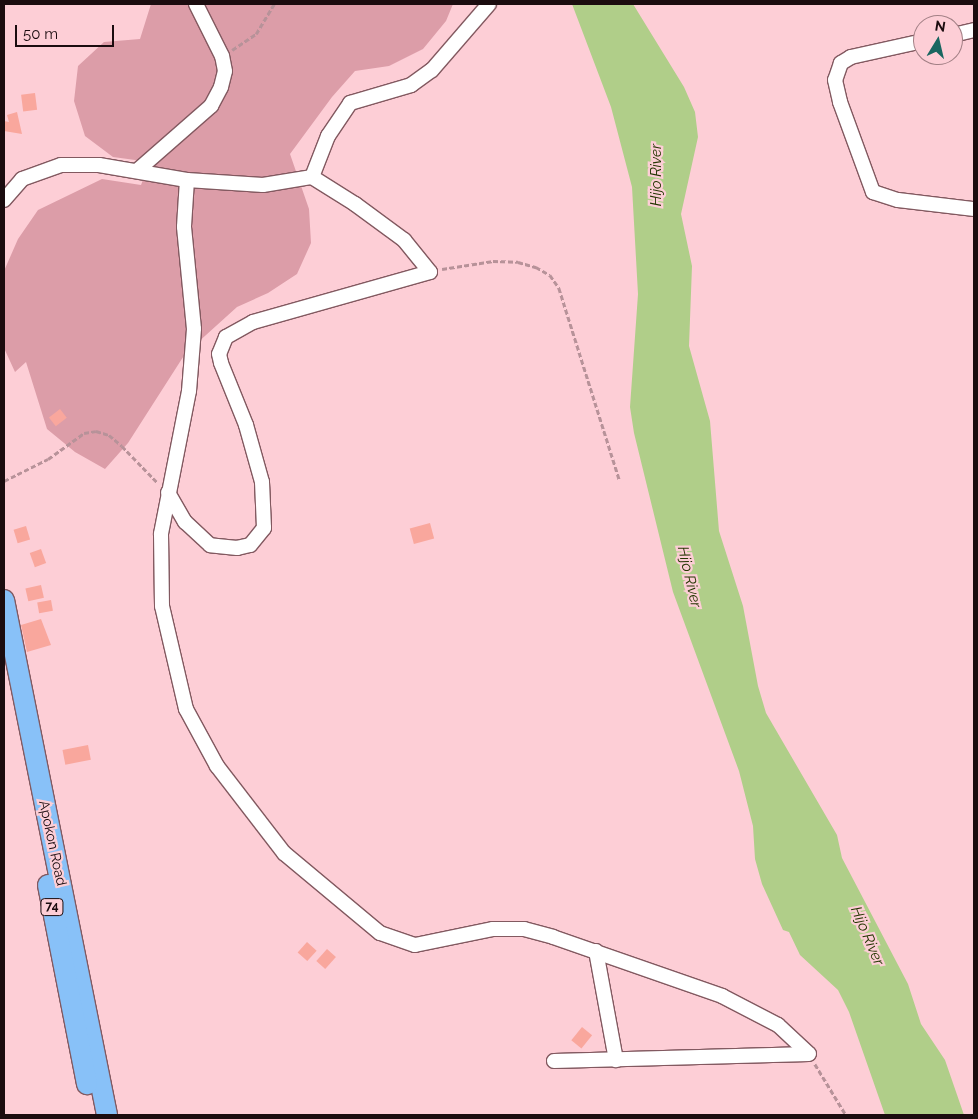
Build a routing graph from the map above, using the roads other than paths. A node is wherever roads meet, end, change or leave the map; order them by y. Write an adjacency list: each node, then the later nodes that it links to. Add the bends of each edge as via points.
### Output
1 (196, 4): 4 (street, via 222,56 225,72 222,87 210,106)
2 (489, 4): 5 (street, via 432,70 411,86 350,103 328,136)
3 (913, 43): 8 (street, via 851,57 841,63 835,80 873,192 898,200)
4 (139, 169): 6 (street); 7 (street, via 61,165 22,178)
5 (312, 177): 6 (street, via 263,185); 9 (street, via 404,240 430,272 253,322 226,337 220,354 221,363 246,425 262,482 266,515 264,528 250,545 237,548 210,545 185,522)
6 (187, 180): 9 (street, via 184,227 194,329 189,391)
7 (4, 200)
8 (974, 209)
9 (168, 493): 12 (street, via 162,534 162,606 186,709 218,766 284,853 374,928 400,943 415,945 493,929 524,930)
10 (4, 600): 16 (highway, Apokon Road / 74)
11 (4, 665): 15 (highway, Apokon Road / 74)
12 (596, 951): 13 (street); 13 (street, via 722,996 762,1015 795,1038 809,1054)
13 (616, 1060): 14 (street)
14 (554, 1061)
15 (93, 1115)
16 (107, 1115)

